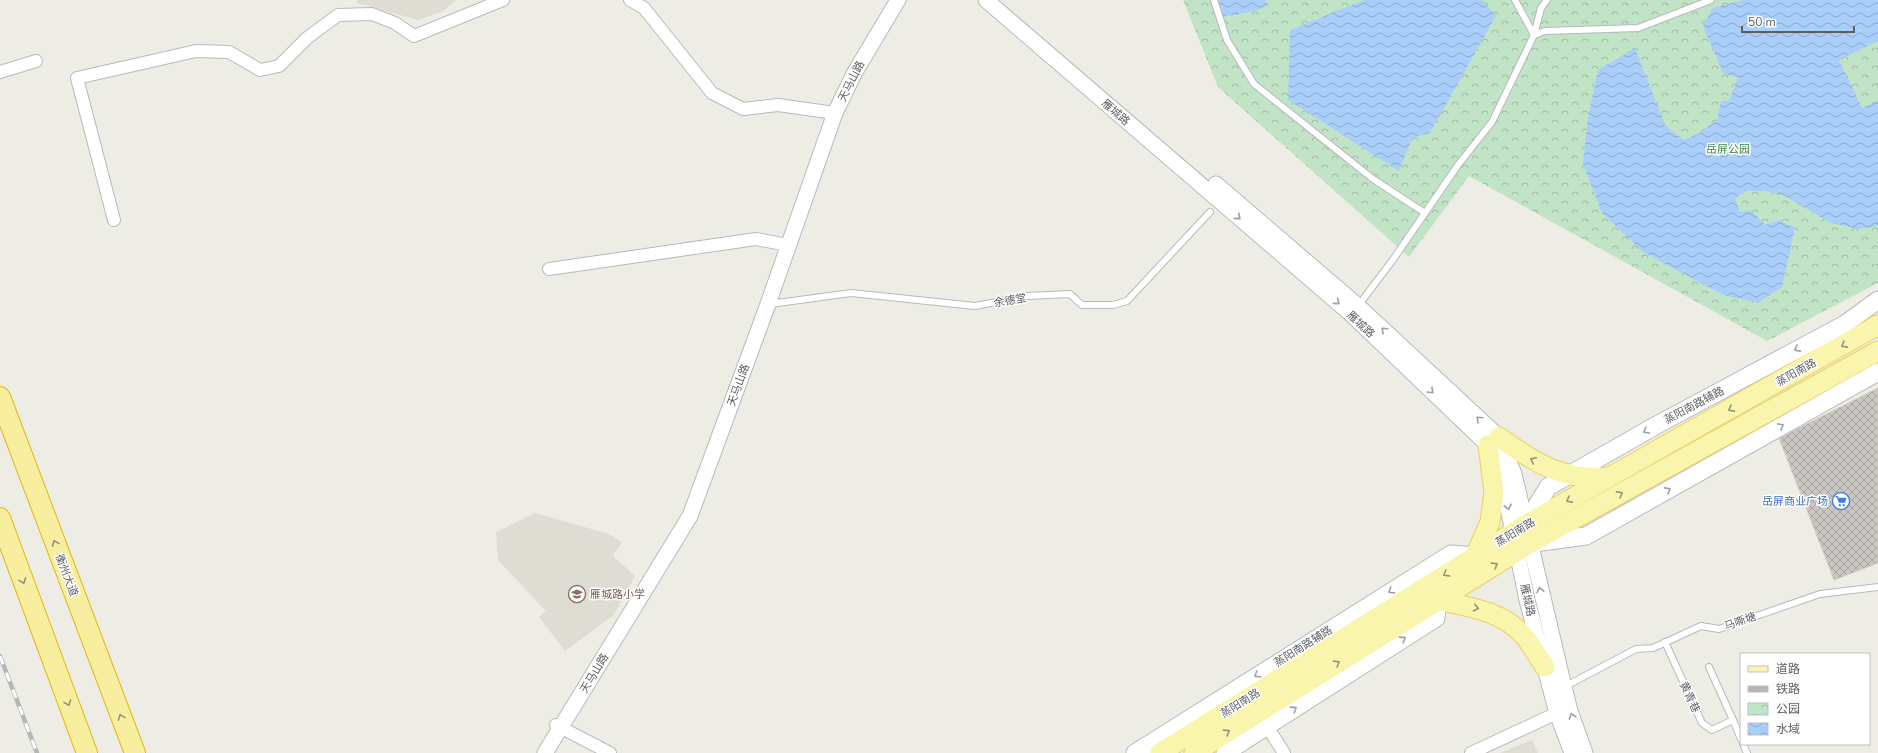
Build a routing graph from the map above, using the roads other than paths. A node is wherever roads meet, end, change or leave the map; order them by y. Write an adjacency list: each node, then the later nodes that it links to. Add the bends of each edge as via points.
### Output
1 (503, 0): 17 (street, via 414,36 395,23 372,14 338,15 307,38 279,66 260,70 229,52 196,51 77,78)
2 (630, 0): 14 (street, via 644,8 712,93 743,109 778,105)
3 (887, 0): 14 (street, 天马山路, via 846,69)
4 (898, 0): 14 (street, 天马山路)
5 (986, 0): 27 (street, 雁城路, one-way to 27, via 1351,314)
6 (1001, 0): 22 (street, 雁城路)
7 (1214, 0): 16 (lane, via 1227,40 1254,84 1373,179)
8 (1515, 0): 11 (lane)
9 (1547, 0): 11 (lane, via 1541,8)
10 (1711, 0): 11 (lane, via 1638,28 1545,31)
11 (1534, 35): 16 (lane, via 1492,122)
12 (36, 61): 13 (street)
13 (0, 72)
14 (831, 112): 18 (street, 天马山路); 21 (street, 天马山路)
15 (1210, 212): 21 (lane, 余德堂, via 1126,301 1113,304 1082,304 1070,294 1027,296 975,306 850,294)
16 (1425, 213): 22 (lane)
17 (114, 220)
18 (782, 244): 19 (street, via 756,239); 43 (street, 天马山路, via 684,514)
19 (549, 269)
20 (1878, 300): 28 (main road, 蒸阳南路辅路, one-way to 28, via 1845,324)
21 (768, 304): 43 (street, 天马山路, via 690,516)
22 (1358, 306): 27 (street, 雁城路, one-way to 22)
23 (1878, 326): 29 (main road, 蒸阳南路, one-way to 29)
24 (1878, 351): 32 (main road, 蒸阳南路, one-way to 24)
25 (1878, 372): 32 (main road, one-way to 25, via 1586,536)
26 (0, 397): 46 (highway, 衡州大道, one-way to 26)
27 (1493, 441): 28 (main road, one-way to 27); 31 (street, 雁城路, via 1514,474); 33 (main road, via 1494,492 1490,522)
28 (1569, 475): 29 (main road); 31 (main road, 蒸阳南路辅路, via 1548,487)
29 (1610, 477): 31 (main road, 蒸阳南路, one-way to 31)
30 (0, 518): 45 (highway, one-way to 45)
31 (1519, 529): 32 (street, 雁城路); 33 (main road, 蒸阳南路)
32 (1523, 547): 35 (main road, 蒸阳南路, one-way to 32); 37 (street, 雁城路, via 1527,600); 39 (street, 雁城路, one-way to 32)
33 (1475, 556): 50 (main road, 蒸阳南路辅路, one-way to 50, via 1450,554); 51 (main road, 蒸阳南路, one-way to 51)
34 (1878, 587): 36 (lane, 马嘶塘, via 1820,594 1719,629 1701,626)
35 (1438, 600): 37 (main road, one-way to 37, via 1482,609 1506,621 1524,636); 41 (main road, 蒸阳南路, one-way to 35)
36 (1665, 642): 39 (lane, 马嘶塘, via 1653,648 1636,649); 42 (lane, 黄青巷, via 1702,723 1712,730)
37 (1545, 667): 40 (street, 雁城路)
38 (1709, 667): 42 (lane)
39 (1564, 687): 57 (street, 雁城路, one-way to 39)
40 (1557, 713): 55 (street); 56 (street, 雁城路)
41 (1263, 719): 52 (main road, 蒸阳南路, one-way to 41); 53 (main road); 54 (street)
42 (1733, 720): 44 (lane)
43 (558, 726): 47 (street, 天马山路); 48 (street, 天马山路); 49 (street)
44 (1740, 737)
45 (87, 753)
46 (135, 753)
47 (539, 753)
48 (546, 753)
49 (610, 753)
50 (1135, 753)
51 (1160, 753)
52 (1194, 753)
53 (1225, 753)
54 (1284, 753)
55 (1472, 753)
56 (1572, 753)
57 (1585, 753)

